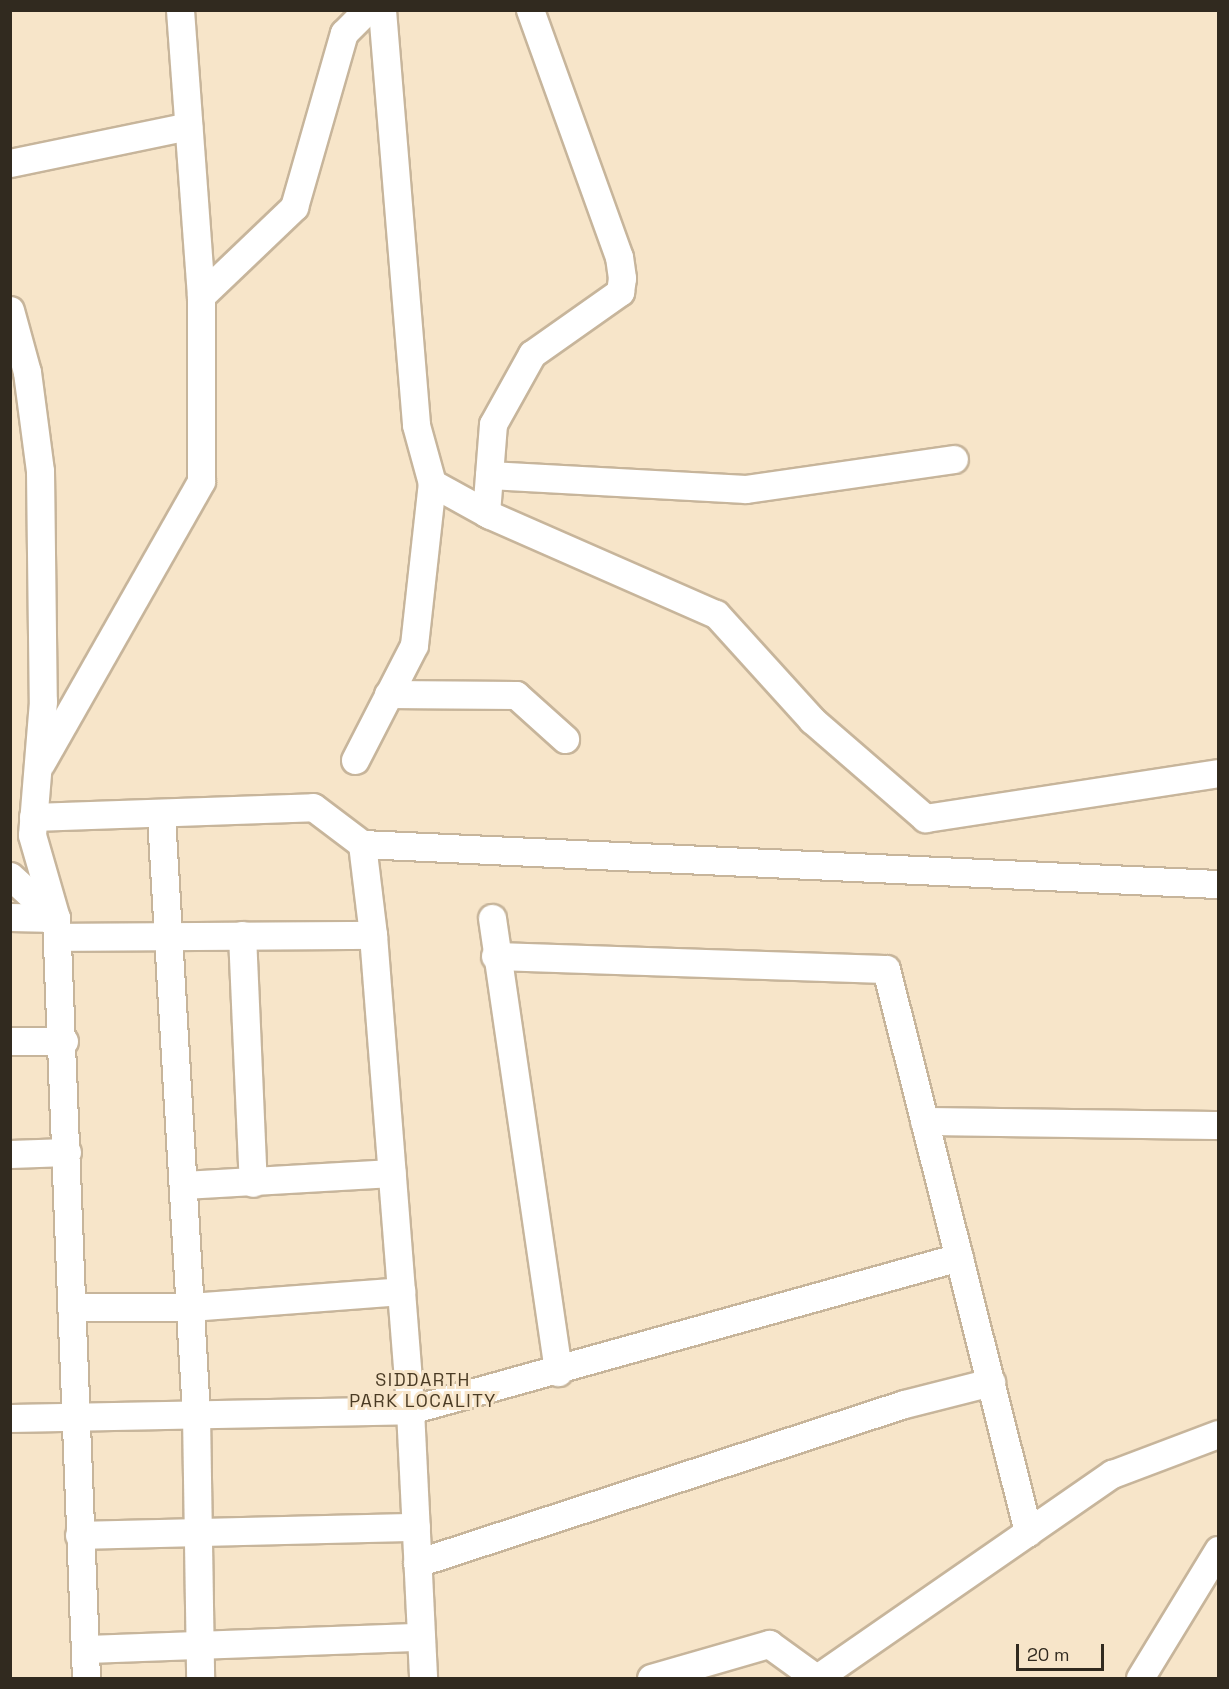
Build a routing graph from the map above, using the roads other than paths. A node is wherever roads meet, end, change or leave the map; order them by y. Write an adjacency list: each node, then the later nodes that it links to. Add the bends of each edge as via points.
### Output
1 (180, 10): 5 (street)
2 (367, 10): 7 (street, via 344,33 294,207)
3 (382, 10): 12 (street, via 416,425)
4 (530, 10): 11 (street, via 620,256 622,278 620,292 532,354 493,424)
5 (189, 126): 6 (street); 7 (street)
6 (10, 163)
7 (201, 296): 17 (street, via 201,481)
8 (10, 310): 9 (street)
9 (19, 374): 17 (street, via 40,471 43,701)
10 (954, 459): 11 (street, via 746,489)
11 (489, 475): 13 (street)
12 (432, 483): 13 (street); 14 (street, via 414,645)
13 (486, 513): 18 (street, via 716,614 812,720 925,818)
14 (388, 694): 15 (street, via 516,695); 16 (street)
15 (565, 739)
16 (356, 760)
17 (37, 771): 20 (street)
18 (1218, 773)
19 (161, 816): 20 (street); 21 (street, via 313,807); 29 (street)
20 (33, 817): 26 (street, via 32,835)
21 (362, 844): 23 (street); 27 (street)
22 (10, 876): 26 (street)
23 (1218, 884)
24 (10, 917): 26 (street)
25 (492, 918): 30 (street)
26 (57, 927): 29 (street); 32 (street)
27 (373, 934): 28 (street); 37 (street)
28 (242, 935): 29 (street); 38 (street)
29 (168, 936): 39 (street)
30 (495, 956): 33 (street, via 886,969); 44 (street)
31 (10, 1041): 32 (street)
32 (64, 1041): 35 (street)
33 (924, 1121): 34 (street); 40 (street)
34 (1218, 1125)
35 (67, 1152): 36 (street); 42 (street)
36 (10, 1154)
37 (392, 1173): 38 (street); 41 (street)
38 (253, 1184): 39 (street)
39 (184, 1185): 43 (street)
40 (959, 1257): 44 (street); 45 (street)
41 (401, 1290): 43 (street); 46 (street)
42 (70, 1307): 43 (street); 48 (street)
43 (190, 1307): 47 (street)
44 (558, 1372): 46 (street)
45 (991, 1382): 53 (street); 56 (street, via 904,1404)
46 (410, 1410): 47 (street); 51 (street)
47 (196, 1414): 48 (street); 52 (street)
48 (73, 1417): 49 (street); 54 (street)
49 (10, 1418)
50 (1218, 1434): 53 (street, via 1112,1474)
51 (416, 1527): 52 (street); 56 (street)
52 (198, 1532): 54 (street); 58 (street)
53 (1028, 1532): 64 (street)
54 (79, 1534): 59 (street)
55 (1218, 1550): 65 (street)
56 (417, 1563): 57 (street)
57 (421, 1637): 58 (street); 62 (street)
58 (200, 1645): 59 (street); 61 (street)
59 (87, 1649): 60 (street)
60 (86, 1678)
61 (201, 1678)
62 (423, 1678)
63 (651, 1678): 64 (street, via 769,1644)
64 (816, 1678)
65 (1140, 1678)

